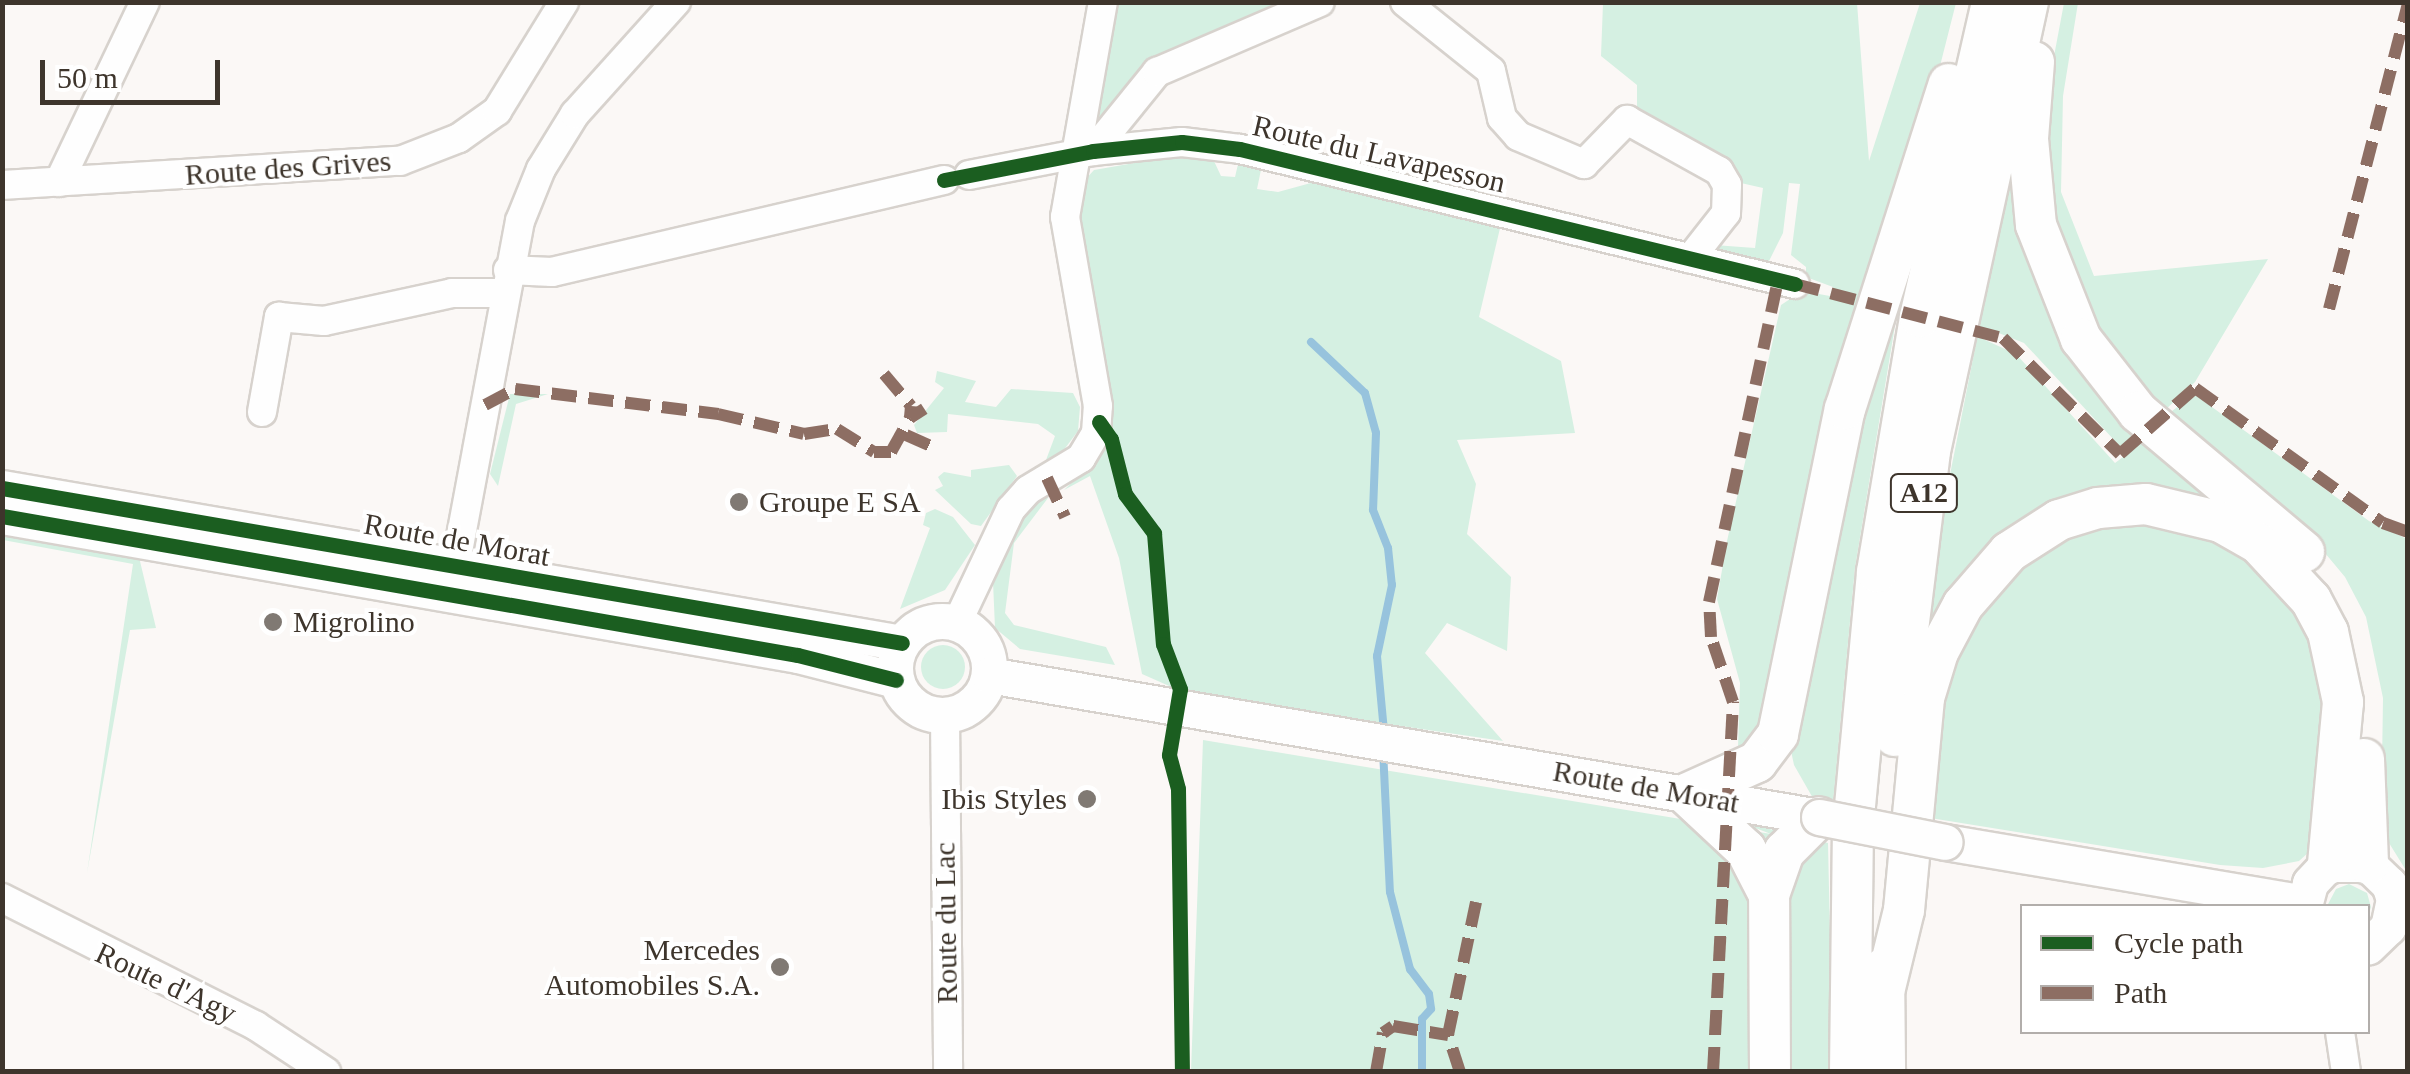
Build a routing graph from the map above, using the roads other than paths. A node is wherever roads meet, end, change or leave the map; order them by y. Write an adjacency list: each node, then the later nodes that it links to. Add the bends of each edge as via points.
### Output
1 (145, 2): 12 (street)
2 (564, 2): 12 (street, Route des Grives, via 497,110 430,151 375,165)
3 (676, 2): 15 (street, via 561,136 525,207)
4 (1103, 2): 11 (street)
5 (1320, 2): 11 (street, via 1157,72)
6 (1406, 2): 14 (street, Route du Lavapesson, via 1491,71 1502,118 1518,136 1584,164 1627,120 1707,161 1727,184 1726,213)
7 (1979, 2): 26 (highway, via 1855,373 1784,713 1768,752 1741,772)
8 (1992, 2): 40 (highway, A12, via 1920,316 1877,572 1854,827)
9 (2028, 2): 35 (highway, A12, via 1967,261 1920,514 1893,764)
10 (2040, 2): 28 (highway, via 2028,153 2046,266 2081,339 2138,412 2273,521 2331,586 2350,625 2367,701)
11 (1083, 153): 14 (street, Route du Lavapesson, via 1182,142 1240,148); 15 (street, Route du Lavapesson); 21 (street, via 1065,217 1098,406 1096,434 1081,458 1011,508)
12 (59, 182): 13 (street, Route des Grives)
13 (2, 185)
14 (1690, 259): 16 (street, Route du Lavapesson)
15 (506, 282): 17 (street, Route du Lavapesson, via 324,321 279,317); 20 (street)
16 (1795, 284)
17 (262, 412)
18 (2, 488): 20 (main road, Route de Morat)
19 (2, 516): 24 (main road, Route de Morat, via 798,655)
20 (455, 568): 22 (main road, Route de Morat)
21 (958, 623): 22 (main road, via 930,622); 23 (main road, via 982,643)
22 (902, 643): 24 (main road)
23 (989, 675): 25 (main road, via 974,702); 26 (main road, Route de Morat)
24 (896, 680): 25 (main road, Route de Morat, via 910,702)
25 (944, 714): 38 (street, Route du Lac)
26 (1686, 794): 27 (main road, Route de Morat); 29 (highway, via 1746,850)
27 (1820, 818): 29 (highway, via 1784,852); 31 (main road, Route de Morat, bridge)
28 (2348, 864): 32 (main road, Route de Morat, via 2310,883); 33 (main road, via 2390,884); 35 (highway, via 2343,702 2328,632 2311,600 2258,543 2222,522 2146,504 2098,508 2060,520 2009,552 1963,604 1938,652 1924,698 1904,910)
29 (1769, 896): 39 (highway)
30 (2, 898): 37 (street, Route d'Agy, via 256,1026)
31 (2298, 904)
32 (2304, 904)
33 (2400, 916): 34 (main road)
34 (2370, 944)
35 (1884, 992): 41 (highway, A12)
36 (2340, 1034): 42 (street)
37 (326, 1072)
38 (948, 1072)
39 (1770, 1072)
40 (1850, 1072)
41 (1885, 1072)
42 (2346, 1072)

